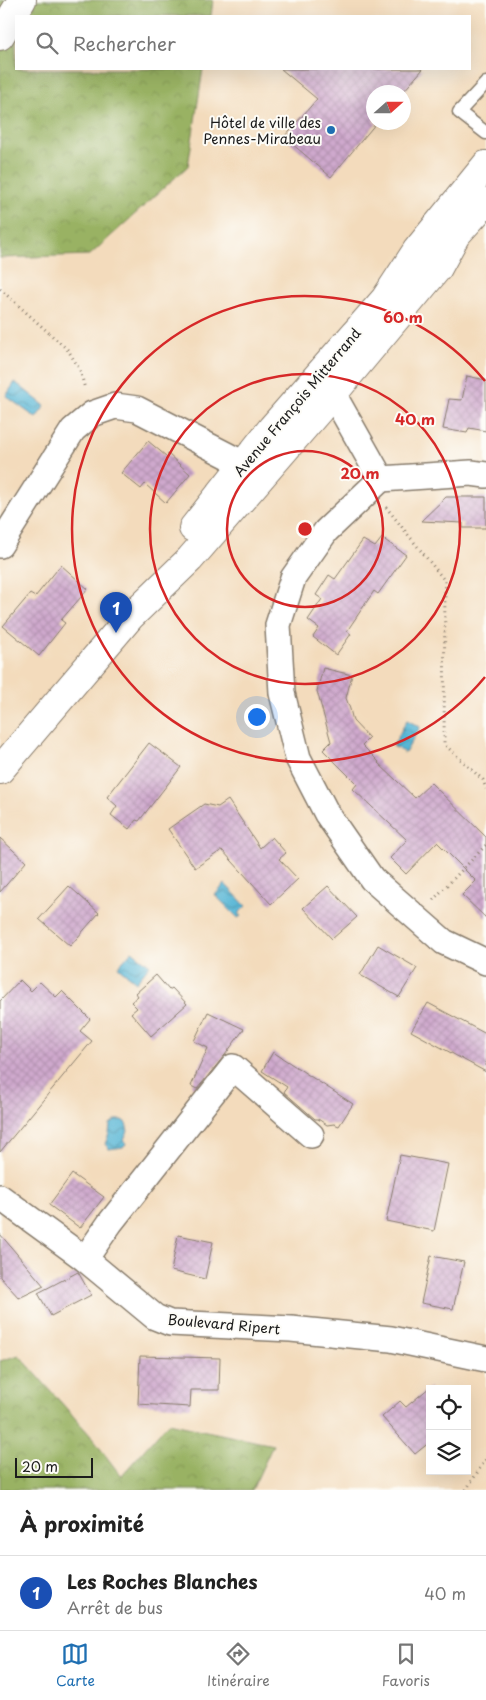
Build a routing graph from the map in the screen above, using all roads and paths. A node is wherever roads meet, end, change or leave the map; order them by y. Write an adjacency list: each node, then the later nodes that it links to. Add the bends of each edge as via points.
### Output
1 (22, 0): 2 (main road)
2 (0, 36)
3 (486, 83): 4 (lane, via 459,112)
4 (486, 133)
5 (486, 165): 10 (main road, Avenue François Mitterrand, via 417,250 385,299 272,428)
6 (486, 202): 8 (main road, Avenue François Mitterrand, via 456,235 438,268)
7 (0, 289): 9 (path, via 68,350 80,370)
8 (333, 394): 10 (main road, Avenue François Mitterrand); 12 (street)
9 (92, 414): 10 (street, via 115,406 136,409); 13 (street, via 73,430)
10 (253, 470): 14 (main road, Avenue François Mitterrand, via 190,558 130,617)
11 (486, 475): 12 (street, via 471,473)
12 (377, 484): 15 (path, via 445,581 444,744 483,780); 17 (street, via 326,531 293,578 278,625 282,694 298,758 327,814 372,879)
13 (0, 545)
14 (0, 770)
15 (486, 789)
16 (486, 845): 17 (path)
17 (416, 918): 18 (street, via 444,942)
18 (486, 962)
19 (311, 1135): 21 (street, via 233,1067)
20 (0, 1197): 21 (street, Boulevard Ripert)
21 (85, 1259): 22 (street, Boulevard Ripert, via 155,1317 170,1323 291,1329 391,1339)
22 (486, 1359)
23 (486, 1459): 24 (path)
24 (466, 1490)

